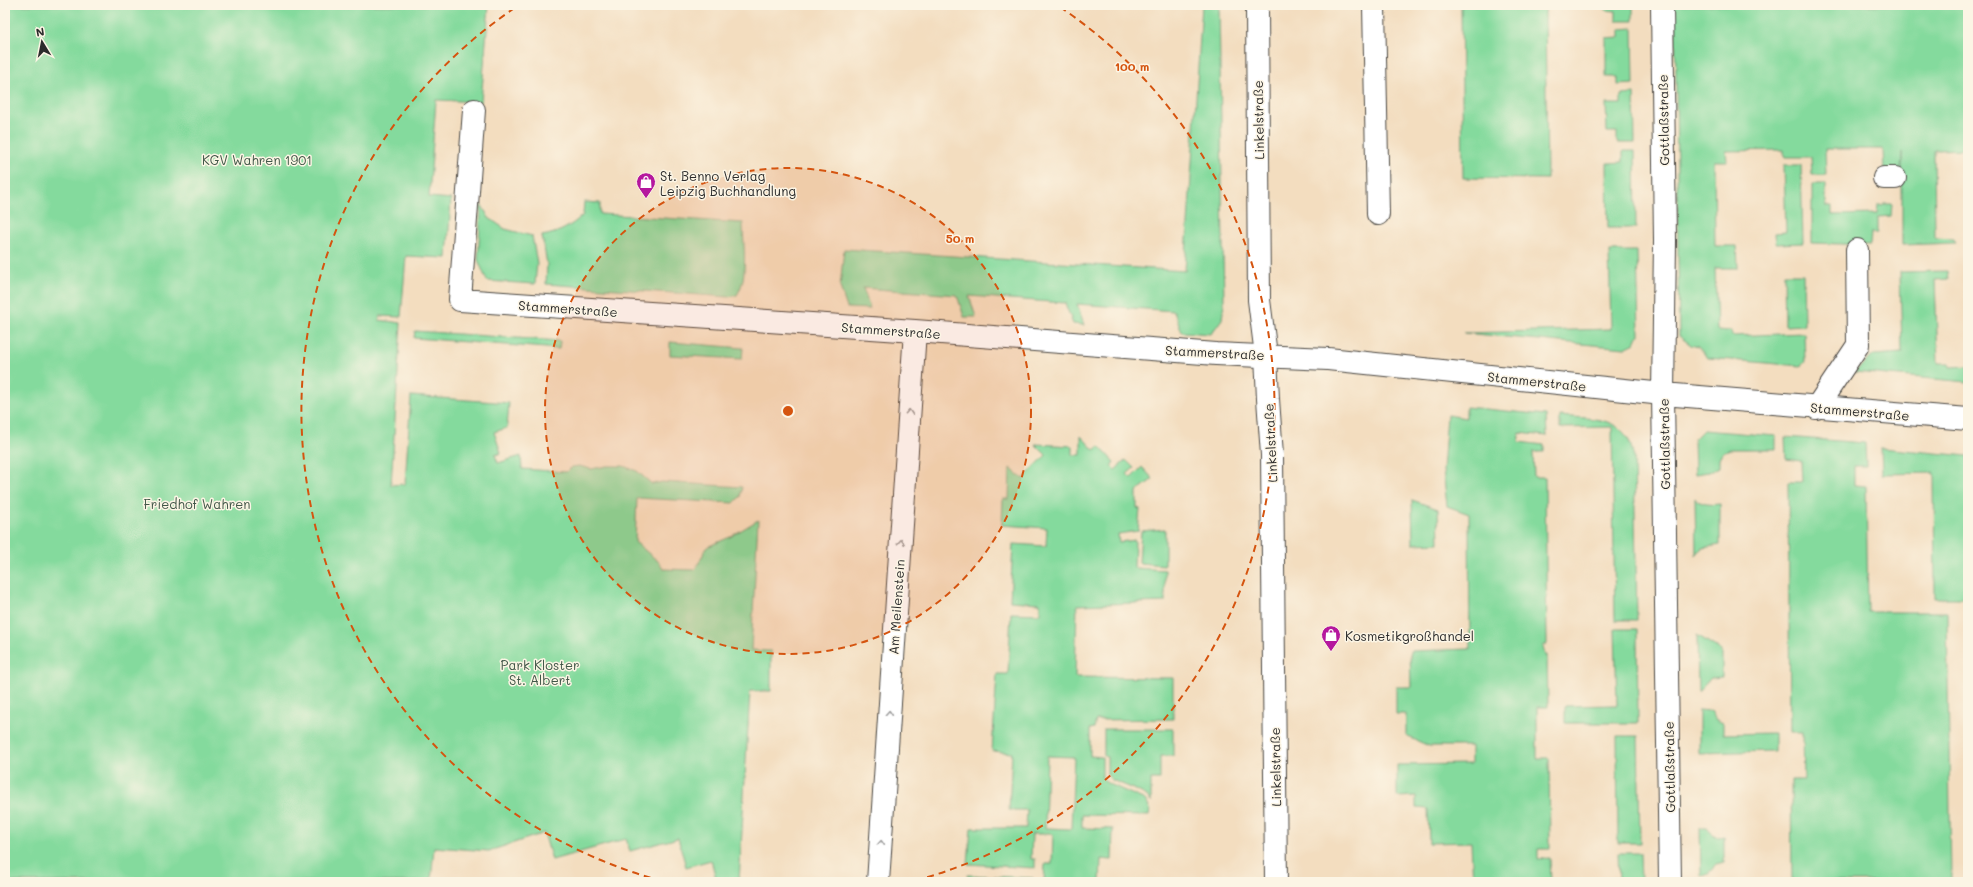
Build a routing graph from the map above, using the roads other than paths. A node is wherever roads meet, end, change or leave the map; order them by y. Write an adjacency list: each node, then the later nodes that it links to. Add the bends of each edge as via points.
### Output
1 (1257, 5): 8 (street, Linkelstraße, via 1259,300)
2 (1374, 5): 5 (street)
3 (1662, 5): 9 (street, Gottlaßstraße, via 1665,241)
4 (474, 110): 7 (street, Stammerstraße, via 460,300)
5 (1378, 214)
6 (1857, 250): 10 (street, via 1858,345)
7 (915, 331): 8 (street, Stammerstraße, via 1216,354); 12 (street, Am Meilenstein, one-way to 7)
8 (1266, 355): 9 (street, Stammerstraße); 13 (street, Linkelstraße, via 1272,455)
9 (1663, 394): 10 (street, Stammerstraße); 14 (street, Gottlaßstraße)
10 (1816, 408): 11 (street, Stammerstraße)
11 (1968, 419)
12 (878, 882)
13 (1276, 882)
14 (1670, 882)

